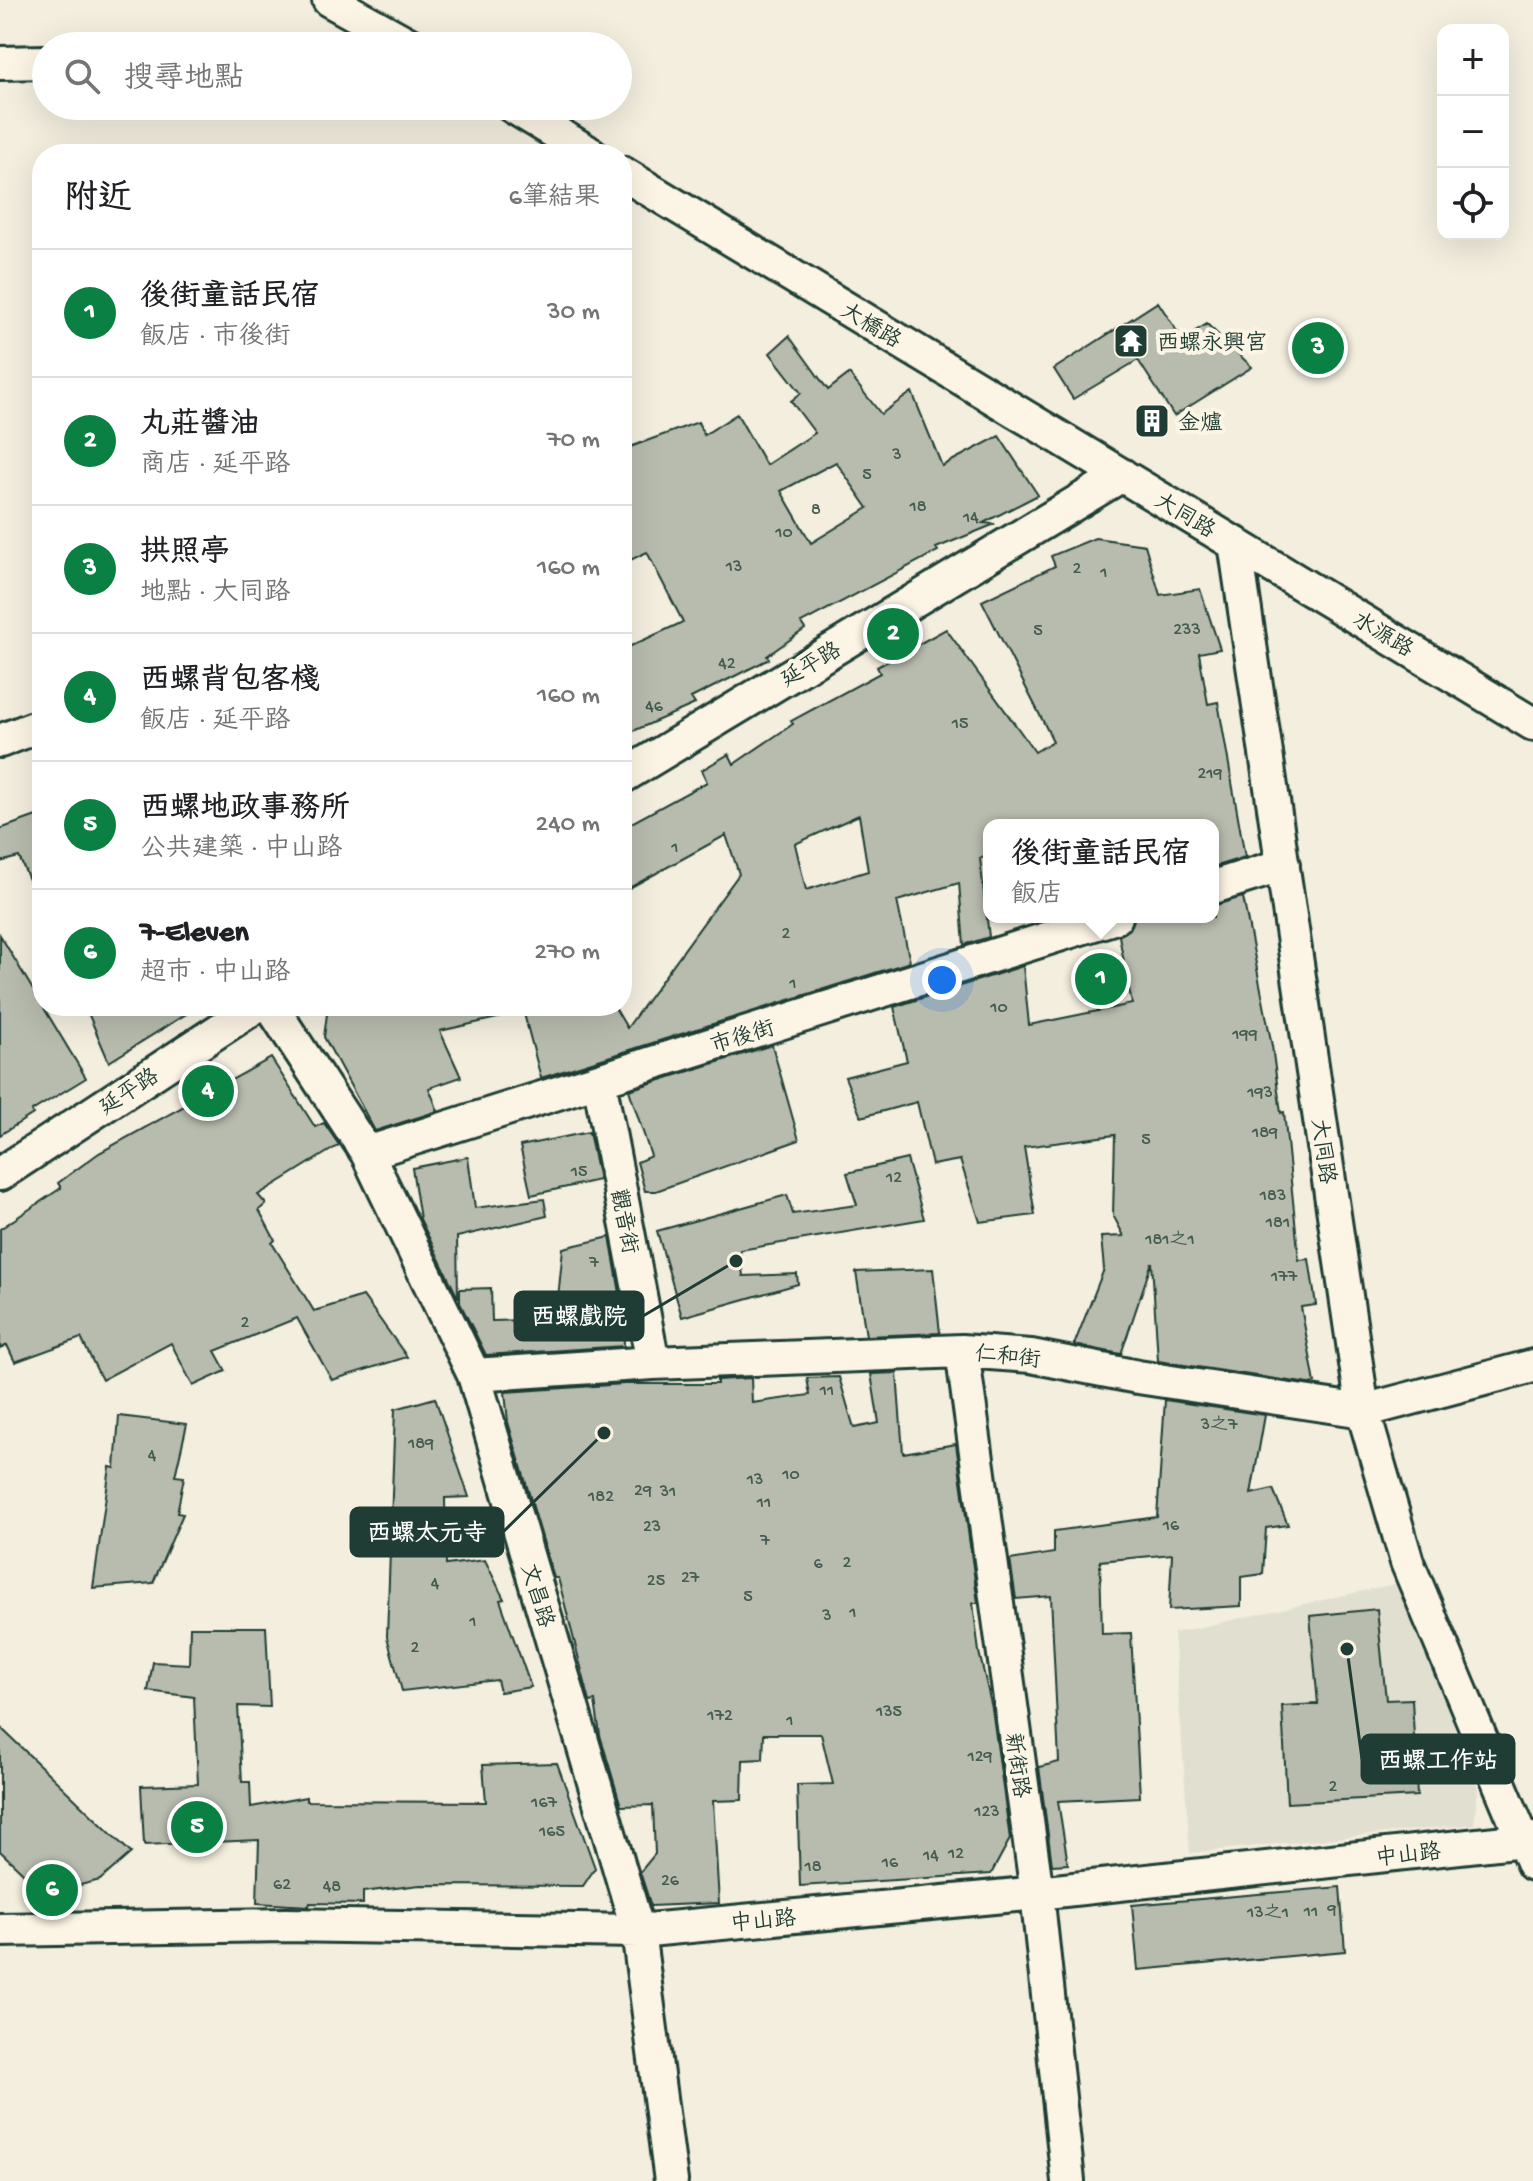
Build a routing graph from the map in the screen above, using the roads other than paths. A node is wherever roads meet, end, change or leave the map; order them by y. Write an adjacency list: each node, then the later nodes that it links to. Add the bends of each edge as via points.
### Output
1 (329, 0): 2 (street)
2 (387, 32)
3 (32, 62): 4 (street)
4 (0, 63)
5 (535, 120): 6 (street)
6 (575, 144)
7 (632, 179): 8 (street, 大橋路)
8 (1122, 475): 9 (street, 大同路); 13 (street, 延平路)
9 (1235, 543): 10 (street, 水源路); 14 (street, 大同路)
10 (1533, 724)
11 (32, 729): 12 (street)
12 (0, 741)
13 (632, 771)
14 (1283, 865): 15 (street); 26 (street, 大同路)
15 (1219, 885)
16 (1097, 923): 19 (street, 市後街)
17 (241, 1016): 21 (street, 延平路)
18 (278, 1016): 20 (street, 文昌路)
19 (599, 1080): 20 (street, 市後街); 23 (street, 觀音街)
20 (367, 1153): 25 (street, 文昌路)
21 (0, 1174)
22 (962, 1351): 23 (street, 仁和街); 26 (street, 仁和街, via 1031,1356); 28 (street, 新街路)
23 (653, 1363): 25 (street, 仁和街)
24 (1533, 1366): 26 (street, 仁和街)
25 (474, 1375): 30 (street, 文昌路)
26 (1363, 1411): 27 (street, 大同路, via 1407,1562)
27 (1530, 1848): 28 (street, 中山路)
28 (1037, 1893): 30 (street, 中山路); 32 (street, 新街路)
29 (0, 1930): 30 (street, 中山路, via 285,1925)
30 (638, 1931): 31 (street, 文昌路)
31 (671, 2181)
32 (1068, 2181)

